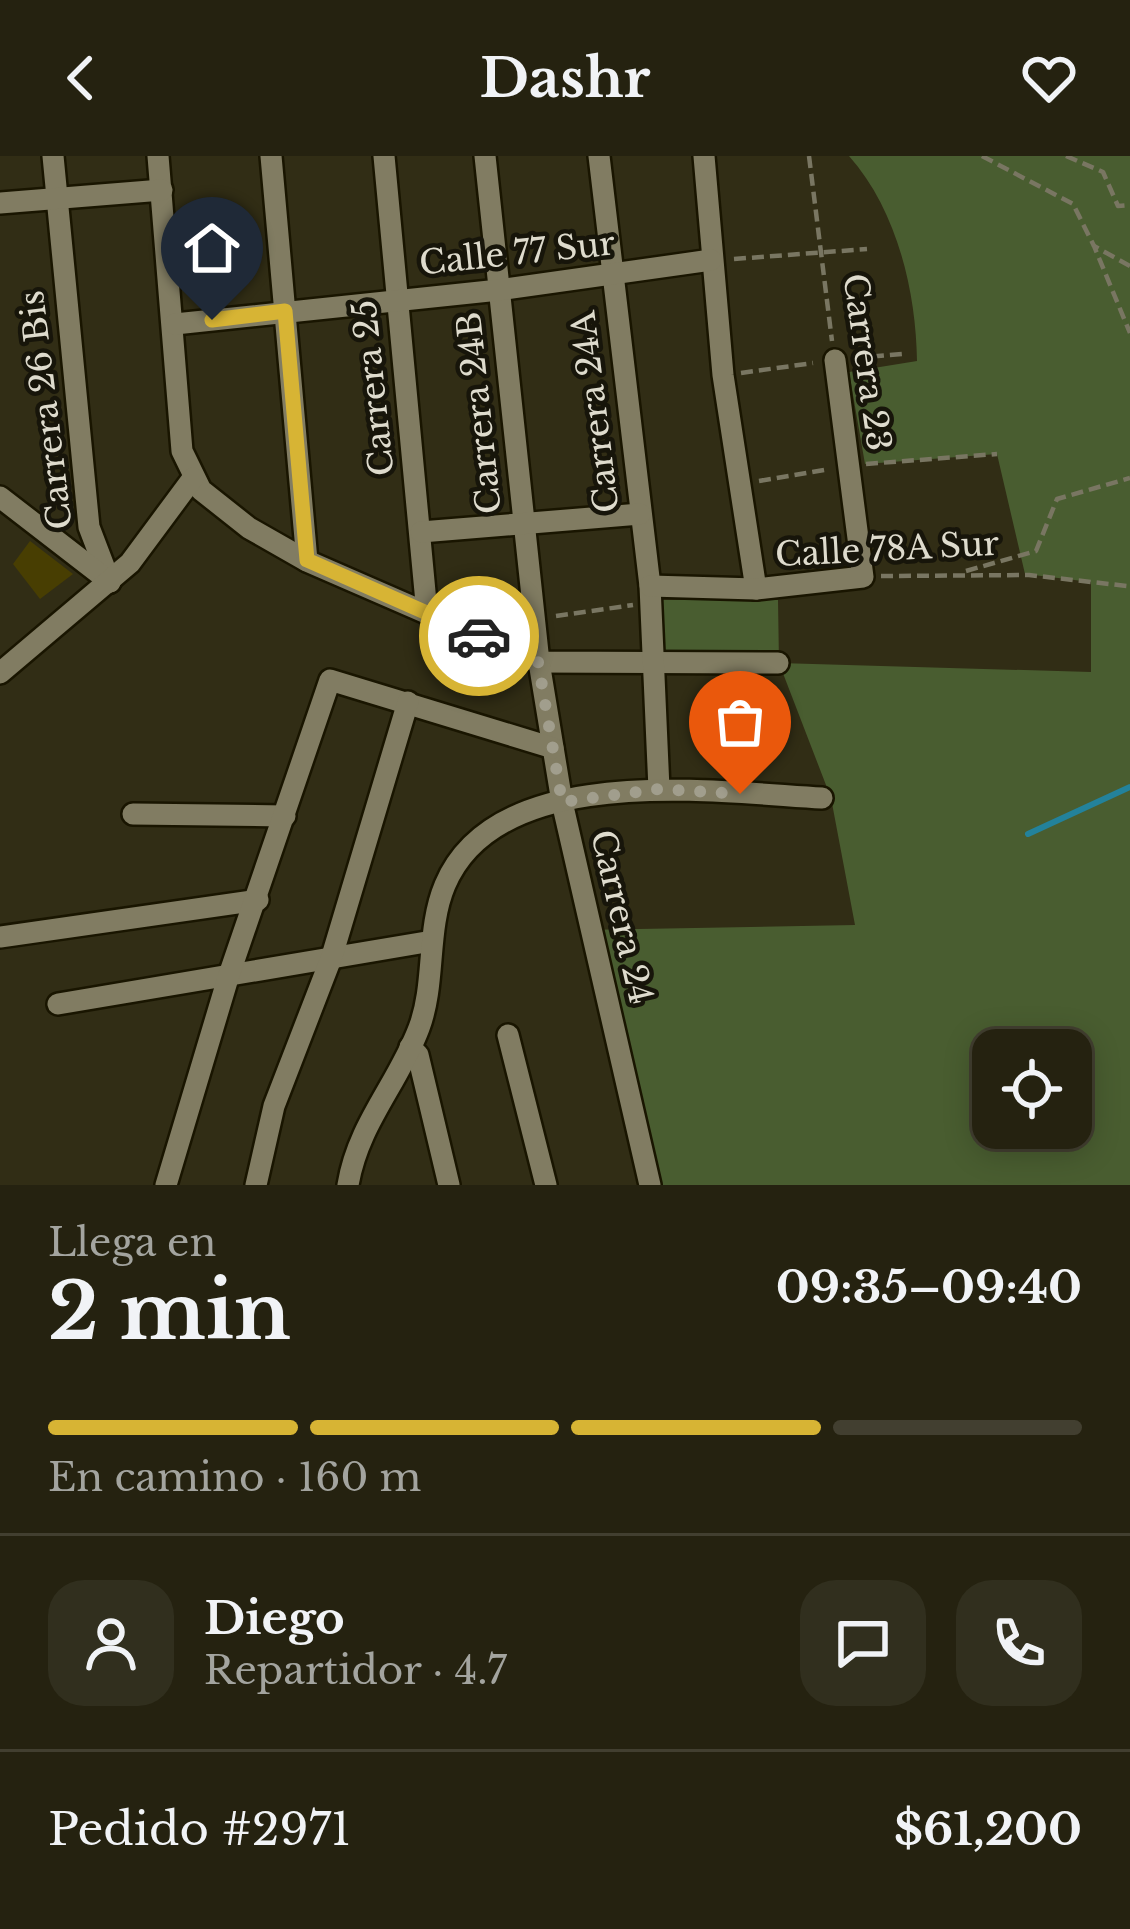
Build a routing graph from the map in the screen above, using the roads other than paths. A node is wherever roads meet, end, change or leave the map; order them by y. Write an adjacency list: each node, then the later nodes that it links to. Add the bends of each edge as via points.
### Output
1 (52, 156): 9 (street, Carrera 26 Bis)
2 (158, 156): 8 (street)
3 (271, 156): 15 (street)
4 (384, 156): 14 (street, Carrera 25)
5 (485, 156): 13 (street, Carrera 24B)
6 (599, 156): 12 (street, Carrera 24A)
7 (704, 156): 11 (street)
8 (162, 190): 9 (street); 16 (street)
9 (56, 198): 10 (street); 25 (street, Carrera 26 Bis, via 89,527)
10 (0, 203)
11 (711, 260): 12 (street, Calle 77 Sur); 26 (street)
12 (613, 276): 13 (street, Calle 77 Sur); 20 (street, Carrera 24A)
13 (499, 290): 14 (street, Calle 77 Sur); 21 (street, Carrera 24B)
14 (398, 299): 15 (street, Calle 77 Sur); 22 (street, Carrera 25)
15 (285, 311): 16 (street, Calle 77 Sur); 23 (street)
16 (175, 324): 18 (street, via 180,435)
17 (835, 360): 24 (street, Carrera 23)
18 (193, 478): 23 (street, via 227,512); 25 (street)
19 (0, 497): 25 (street)
20 (640, 514): 21 (street); 27 (street, Carrera 24A)
21 (524, 523): 22 (street); 30 (street, Carrera 24B)
22 (421, 532): 28 (street, Carrera 25)
23 (307, 560): 28 (street)
24 (863, 577): 26 (street, Calle 78A Sur)
25 (110, 582): 32 (street)
26 (757, 589): 27 (street, Calle 78A Sur)
27 (650, 594): 29 (street, Carrera 24A)
28 (427, 613): 30 (street)
29 (653, 661): 30 (street); 31 (street); 35 (street, Carrera 24A)
30 (538, 662): 34 (street, Carrera 24)
31 (778, 663)
32 (0, 674)
33 (408, 702): 34 (street); 39 (street, via 331,680); 43 (street)
34 (554, 748): 37 (street, Carrera 24)
35 (659, 789): 36 (street); 37 (street)
36 (822, 798)
37 (562, 802): 42 (street, via 499,821 466,850 446,884); 53 (street, Carrera 24)
38 (133, 814): 39 (street)
39 (285, 816): 40 (street)
40 (258, 900): 41 (street); 44 (street)
41 (0, 937)
42 (432, 941): 43 (street); 47 (street, via 424,1011)
43 (332, 956): 44 (street); 49 (street, via 274,1106)
44 (228, 978): 45 (street); 48 (street)
45 (58, 1004)
46 (508, 1035): 52 (street)
47 (410, 1047): 50 (street, via 356,1144); 51 (street)
48 (166, 1185)
49 (256, 1185)
50 (348, 1185)
51 (449, 1185)
52 (546, 1185)
53 (650, 1185)

